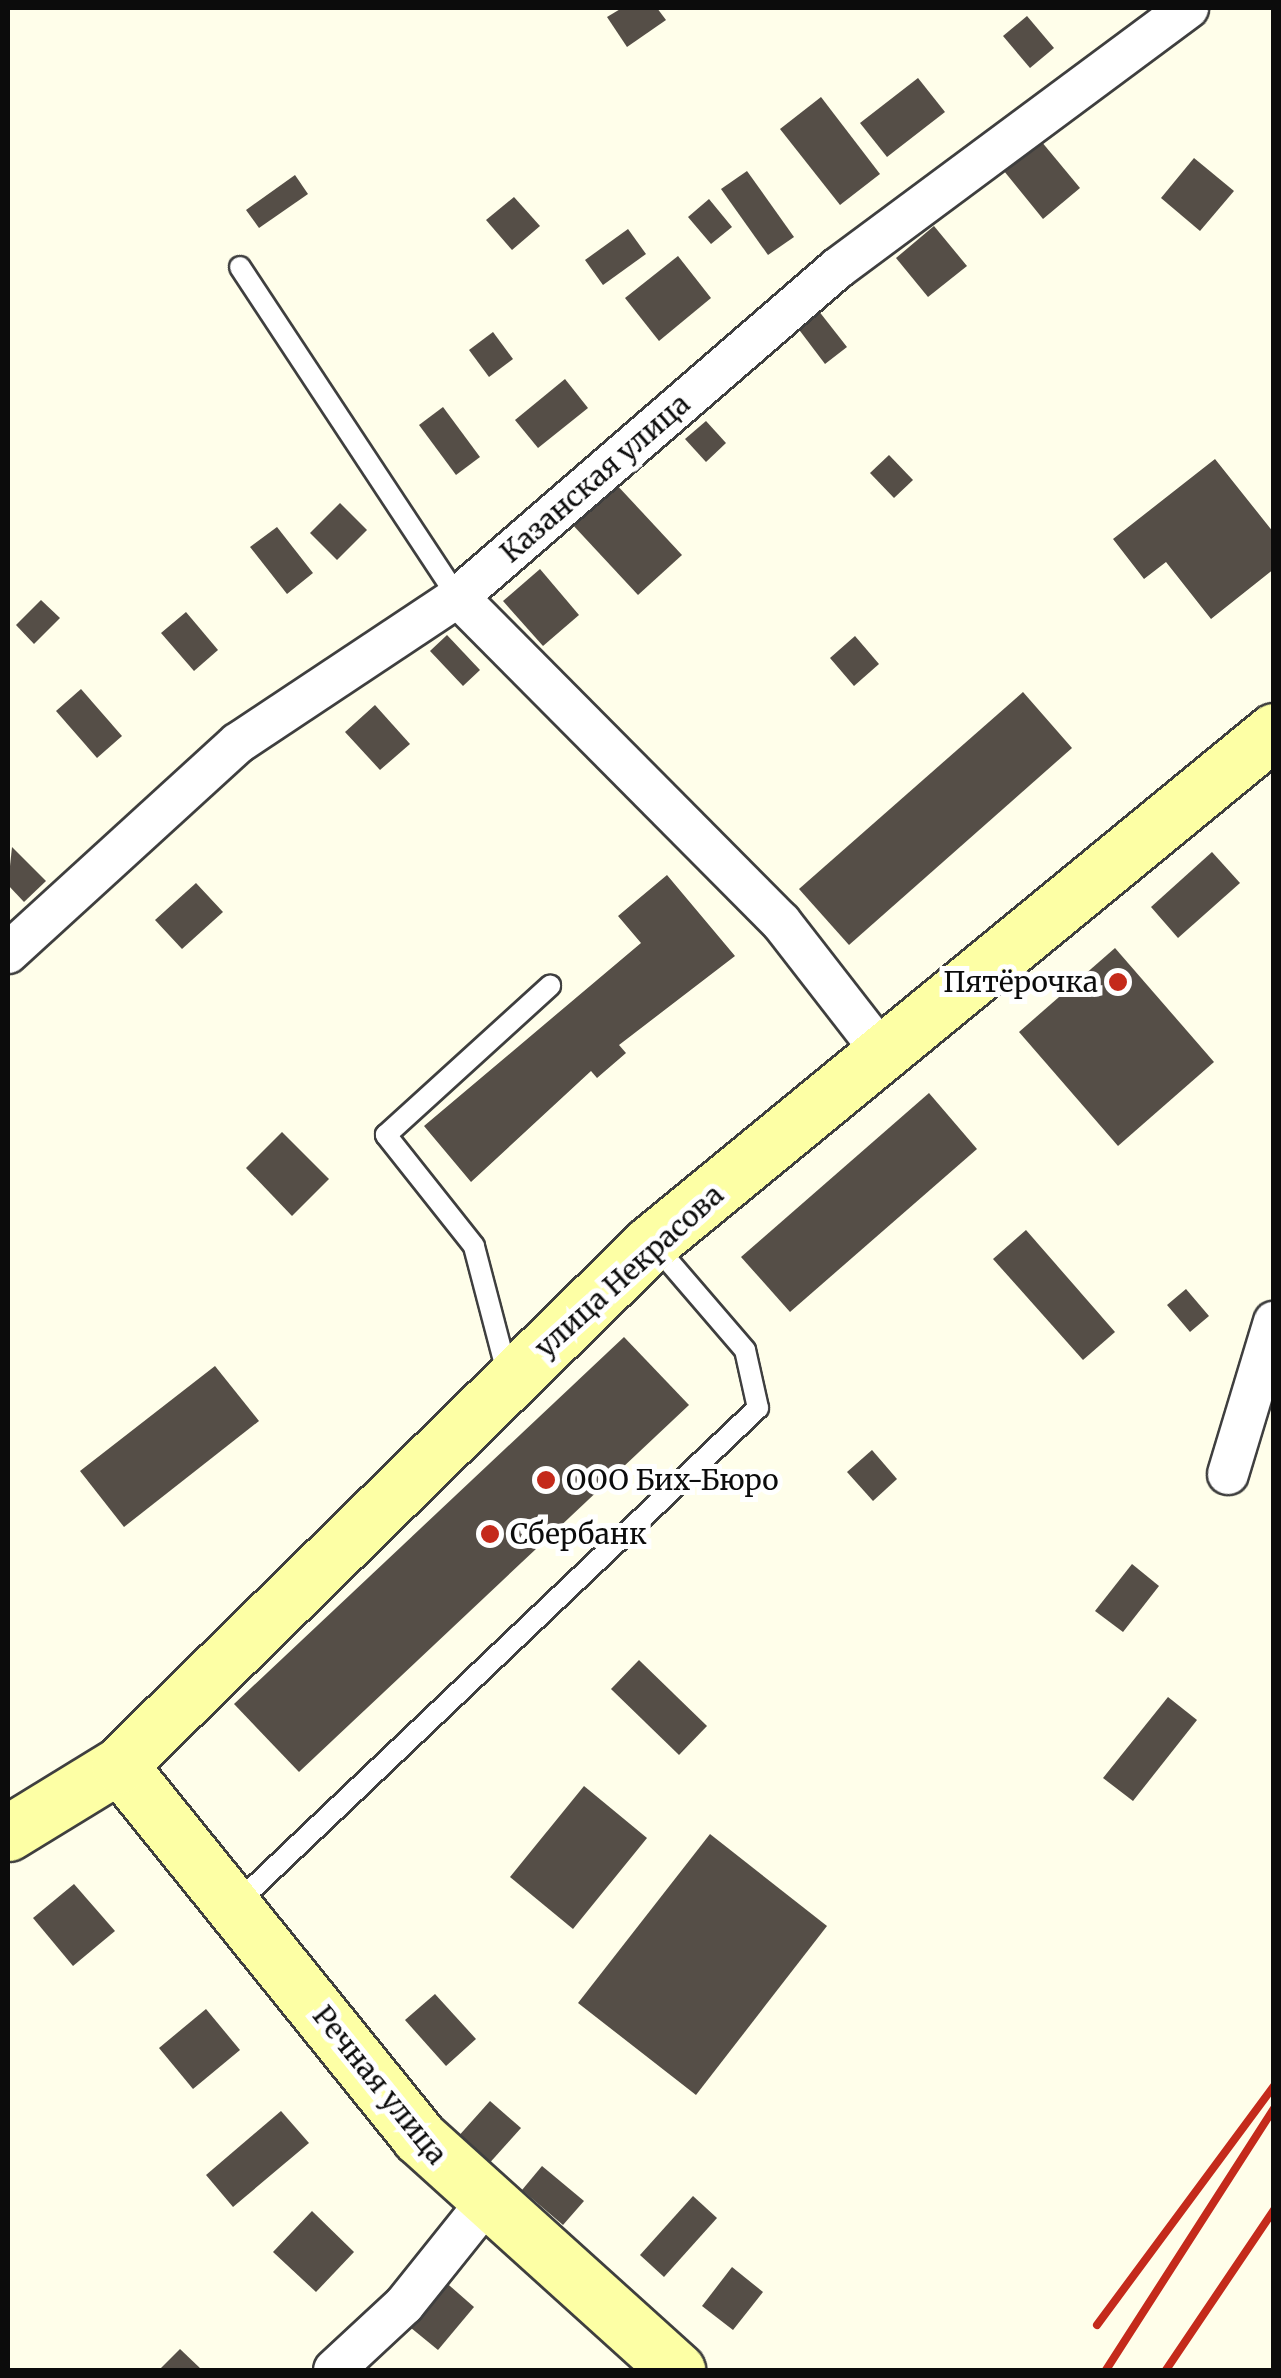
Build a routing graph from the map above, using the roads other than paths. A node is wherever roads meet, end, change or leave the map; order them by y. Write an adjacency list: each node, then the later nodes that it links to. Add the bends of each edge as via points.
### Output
1 (1188, 8): 3 (street, Казанская улица, via 838,268)
2 (240, 267): 3 (lane)
3 (458, 597): 5 (street, Казанская улица, via 238,743); 7 (street, via 781,922)
4 (1274, 730): 7 (street, улица Некрасова)
5 (8, 953)
6 (550, 986): 10 (lane, via 386,1135 474,1246)
7 (884, 1055): 8 (street, улица Некрасова)
8 (652, 1242): 10 (street, улица Некрасова); 14 (lane, via 745,1350 758,1408)
9 (1274, 1322): 11 (street)
10 (510, 1382): 12 (street, улица Некрасова)
11 (1228, 1474)
12 (119, 1765): 13 (street, улица Некрасова); 14 (street, Речная улица)
13 (8, 1833)
14 (236, 1904): 15 (street, Речная улица)
15 (484, 2205): 16 (street, via 404,2305); 17 (street, Речная улица)
16 (334, 2370)
17 (677, 2370)

